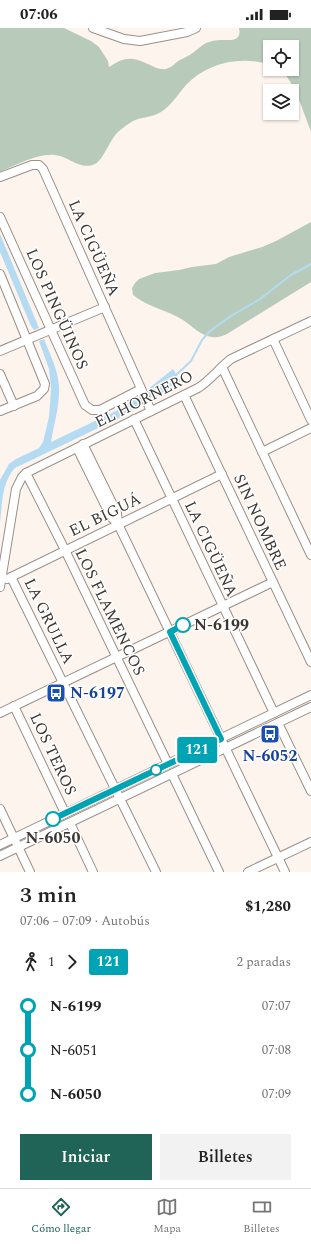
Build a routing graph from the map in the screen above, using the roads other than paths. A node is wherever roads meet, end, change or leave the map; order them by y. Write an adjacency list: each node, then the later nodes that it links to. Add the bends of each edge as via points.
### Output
1 (93, 28): 2 (street, via 134,41)
2 (196, 28)
3 (0, 177): 6 (street, LA CIGÜEÑA, via 32,165 39,165 43,169)
4 (0, 216): 8 (street, LOS PINGÜINOS)
5 (0, 274): 10 (street)
6 (105, 307): 8 (street); 14 (street, LA CIGÜEÑA)
7 (311, 321): 9 (street, EL HORNERO)
8 (51, 330): 10 (street); 17 (street, LOS PINGÜINOS, via 83,403)
9 (273, 339): 12 (street, EL HORNERO, via 235,357); 21 (street)
10 (27, 340): 11 (street); 16 (street, via 44,381 44,389 37,396)
11 (0, 351)
12 (222, 367): 15 (street, EL HORNERO, via 206,383); 24 (street, SIN NOMBRE)
13 (0, 374): 16 (street)
14 (141, 389): 17 (street, EL HORNERO, via 103,409); 19 (street, LA CIGÜEÑA)
15 (184, 395): 19 (street, EL HORNERO); 26 (street, SIN NOMBRE)
16 (14, 406): 18 (street)
17 (92, 410)
18 (0, 411)
19 (151, 411): 20 (street, EL HORNERO)
20 (134, 420): 23 (street, EL HORNERO); 27 (street, LA CIGÜEÑA)
21 (311, 420)
22 (311, 428): 24 (street)
23 (80, 446): 25 (street, EL HORNERO); 28 (street, via 111,516)
24 (262, 452): 30 (street, SIN NOMBRE)
25 (26, 473): 29 (street, LOS FLAMENCOS); 33 (street, via 16,489)
26 (222, 474): 27 (street, EL BIGUÁ); 32 (street, SIN NOMBRE)
27 (172, 498): 28 (street, EL BIGUÁ); 34 (street, LA CIGÜEÑA)
28 (118, 524): 29 (street, EL BIGUÁ); 35 (street)
29 (65, 550): 31 (street, EL BIGUÁ); 36 (street, LOS FLAMENCOS)
30 (311, 555)
31 (11, 576): 33 (street, EL BIGUÁ); 38 (street, LA GRULLA)
32 (273, 582): 34 (street); 37 (street, SIN NOMBRE)
33 (0, 584)
34 (223, 606): 35 (street); 43 (street, LA CIGÜEÑA)
35 (170, 632): 36 (street); 45 (street)
36 (116, 657): 38 (street); 47 (street, LOS FLAMENCOS)
37 (311, 662)
38 (63, 683): 40 (street); 49 (street, LA GRULLA)
39 (311, 696): 43 (street)
40 (14, 706): 42 (street); 53 (street, LOS TEROS)
41 (311, 707): 44 (street)
42 (0, 713)
43 (274, 713): 45 (street)
44 (278, 723): 46 (street); 50 (street)
45 (221, 739): 46 (street); 47 (street)
46 (225, 748): 48 (street); 60 (street)
47 (168, 764): 49 (street)
48 (172, 774): 51 (street); 64 (street)
49 (115, 789): 51 (street, LA GRULLA); 53 (street)
50 (311, 791)
51 (120, 799): 54 (street); 63 (street, LA GRULLA)
52 (0, 809): 55 (street)
53 (65, 813): 55 (street)
54 (70, 823): 58 (street); 62 (street)
55 (14, 838): 57 (street); 58 (street)
56 (311, 842): 60 (street)
57 (0, 844)
58 (18, 847): 59 (street); 61 (street)
59 (0, 856)
60 (278, 858): 65 (street); 66 (street)
61 (30, 872)
62 (93, 872)
63 (156, 872)
64 (219, 872)
65 (248, 872)
66 (285, 872)

